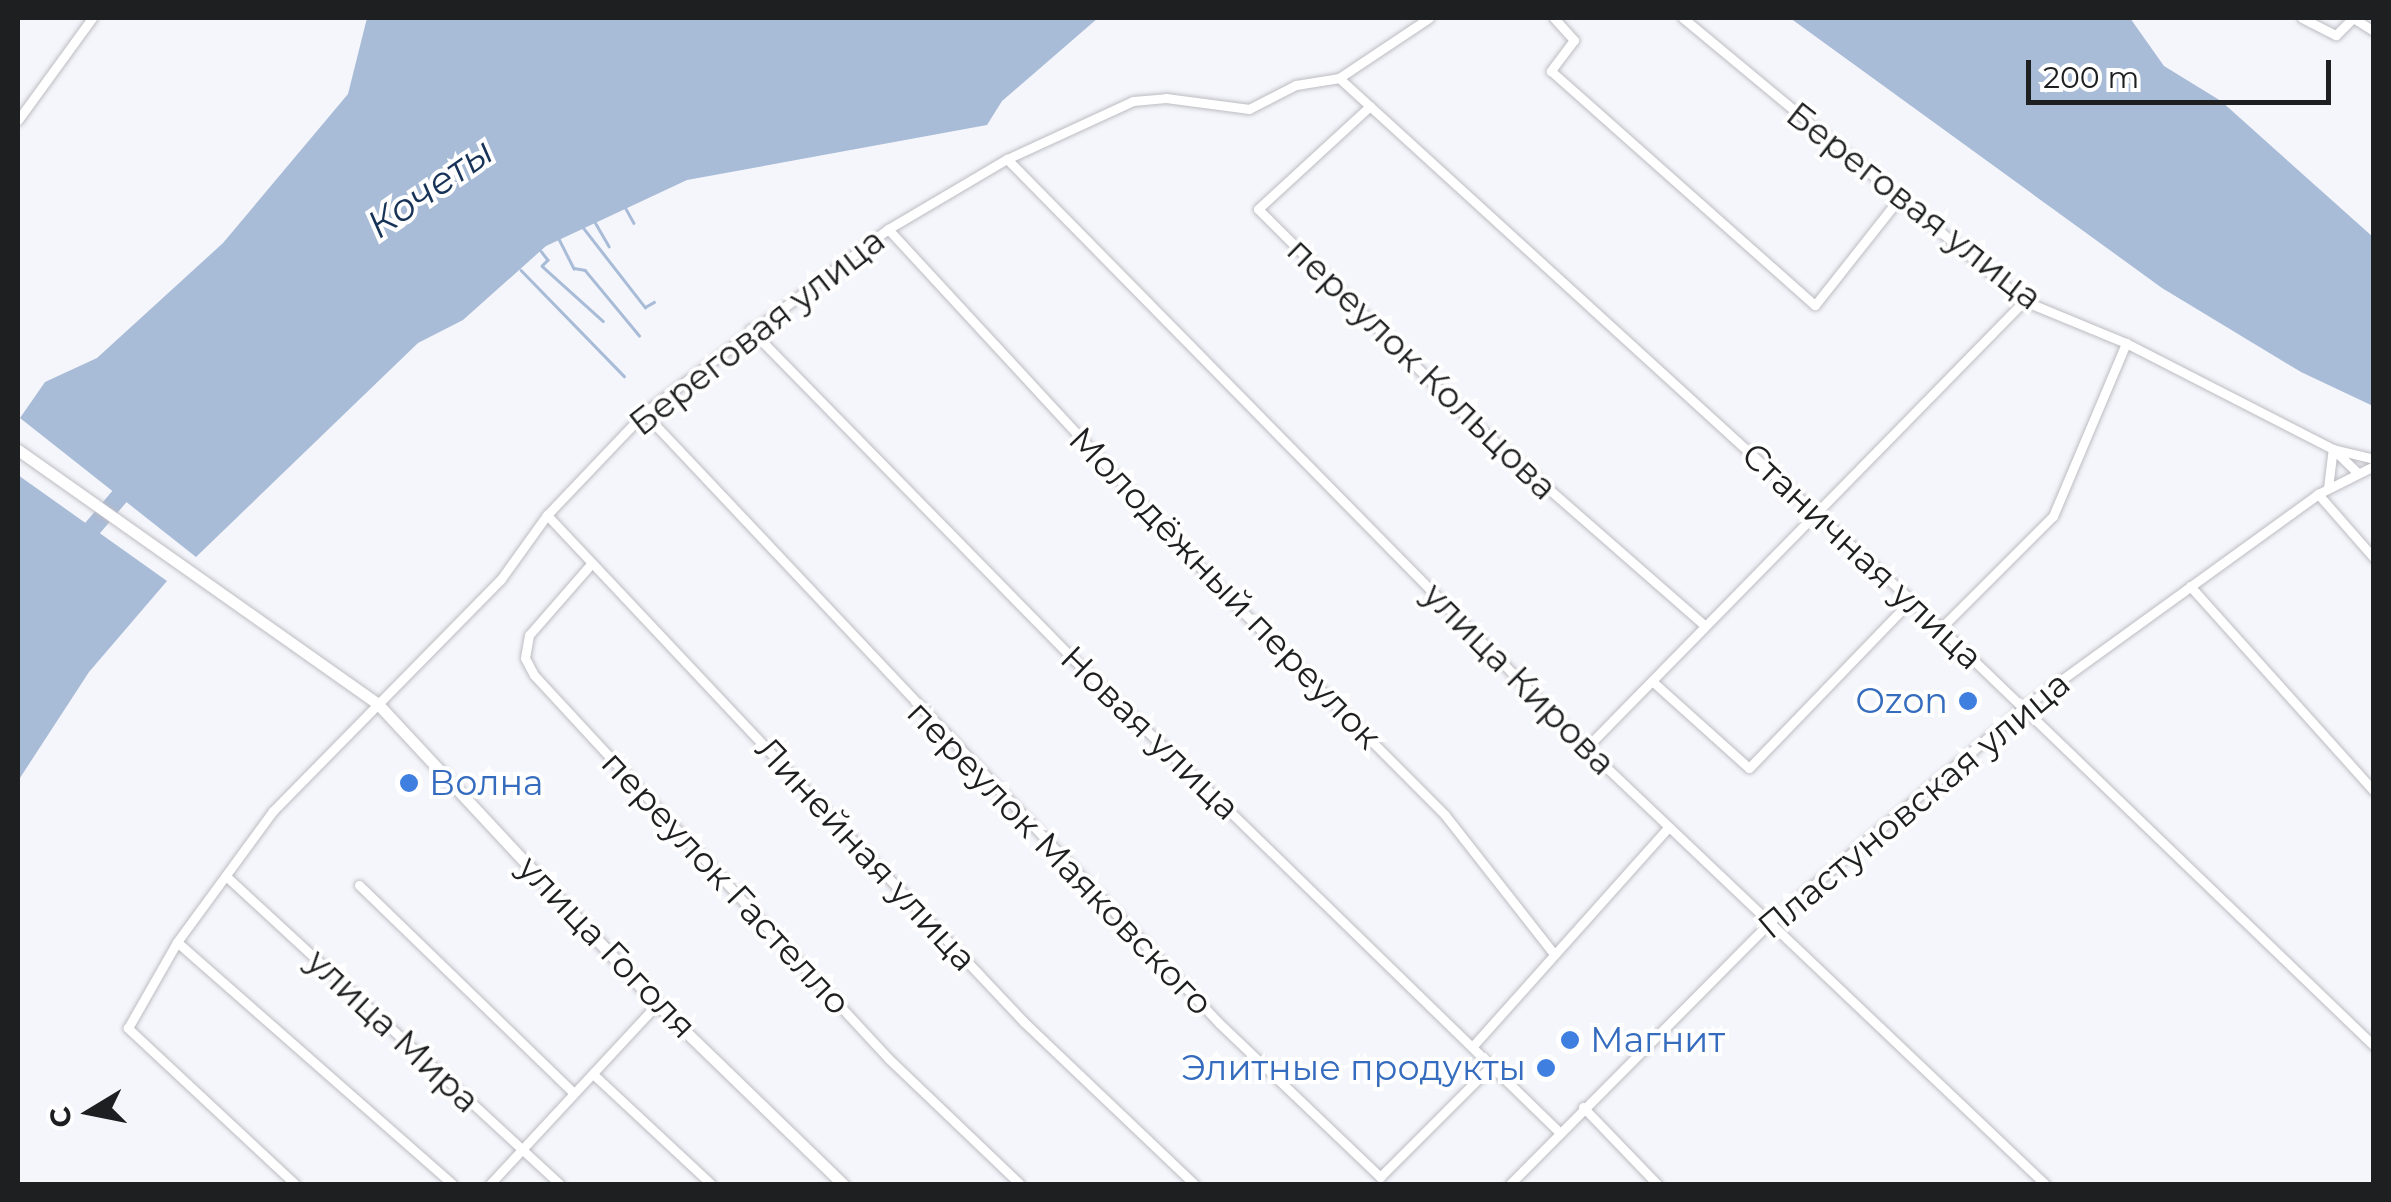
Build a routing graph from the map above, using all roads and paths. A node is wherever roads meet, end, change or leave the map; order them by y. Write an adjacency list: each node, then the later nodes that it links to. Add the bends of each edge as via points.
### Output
1 (92, 18): 10 (street)
2 (1430, 18): 8 (street, Береговая улица)
3 (1554, 18): 12 (street, via 1574,40 1551,71 1815,304)
4 (1684, 18): 12 (street, Береговая улица)
5 (2302, 18): 6 (street, via 2336,35)
6 (2353, 18): 7 (street)
7 (2374, 30)
8 (1340, 78): 9 (street, Станичная улица); 11 (street, Береговая улица, via 1296,85 1249,110 1166,98 1133,101)
9 (1370, 106): 23 (street, Станичная улица); 29 (street, переулок Кольцова, via 1258,209 1470,420)
10 (18, 117)
11 (1007, 159): 13 (street, Береговая улица); 34 (street, улица Кирова)
12 (1897, 201): 14 (street, Береговая улица)
13 (888, 229): 15 (street, Береговая улица); 41 (street, Молодёжный переулок, via 1226,595 1445,816)
14 (2024, 301): 16 (street, Береговая улица); 23 (street)
15 (750, 329): 17 (street, Береговая улица); 44 (street, Новая улица, via 1071,657)
16 (2126, 343): 18 (street, Береговая улица); 30 (street, via 2053,516)
17 (644, 413): 24 (street, Береговая улица); 45 (street, переулок Маяковского, via 1206,1010 1380,1177)
18 (2333, 449): 20 (street); 21 (street, Береговая улица); 22 (street)
19 (18, 450): 32 (street, улица Гоголя)
20 (2374, 463): 21 (street)
21 (2357, 472): 22 (street, Пластуновская улица)
22 (2323, 491): 25 (street); 27 (street, Пластуновская улица)
23 (1813, 510): 28 (street, Станичная улица); 29 (street)
24 (547, 515): 26 (street, Линейная улица); 32 (street, Береговая улица, via 501,578)
25 (2374, 558)
26 (591, 564): 57 (street, переулок Гастелло, via 529,635 524,658 534,675 888,1058); 58 (street, Линейная улица, via 1024,1022)
27 (2190, 586): 33 (street, Пластуновская улица); 35 (street)
28 (1911, 600): 30 (street, Станичная улица); 31 (street, via 1749,768)
29 (1704, 625): 31 (street)
30 (1941, 628): 33 (street, Станичная улица)
31 (1652, 681): 34 (street)
32 (377, 703): 37 (street, Береговая улица, via 273,811); 42 (street, улица Гоголя)
33 (2024, 707): 39 (street, Пластуновская улица); 43 (street, Станичная улица)
34 (1586, 748): 36 (street, улица Кирова)
35 (2374, 791)
36 (1668, 827): 39 (street, улица Кирова); 41 (street)
37 (226, 877): 40 (street, Береговая улица); 50 (street, улица Мира)
38 (359, 885): 47 (street)
39 (1770, 921): 48 (street, Пластуновская улица); 61 (street, улица Кирова)
40 (178, 942): 51 (street, Береговая улица, via 128,1028); 52 (street)
41 (1554, 954): 44 (street)
42 (657, 1004): 46 (street); 56 (street, улица Гоголя)
43 (2374, 1046)
44 (1472, 1047): 45 (street, Новая улица)
45 (1491, 1066): 49 (street, Новая улица)
46 (592, 1074): 47 (street); 55 (street)
47 (574, 1093): 50 (street)
48 (1583, 1107): 49 (street, Пластуновская улица); 60 (street)
49 (1558, 1131): 59 (street, Пластуновская улица)
50 (523, 1150): 53 (street); 54 (street, улица Мира)
51 (296, 1184)
52 (452, 1184)
53 (490, 1184)
54 (560, 1184)
55 (711, 1184)
56 (844, 1184)
57 (1020, 1184)
58 (1194, 1184)
59 (1510, 1184)
60 (1657, 1184)
61 (2044, 1184)

